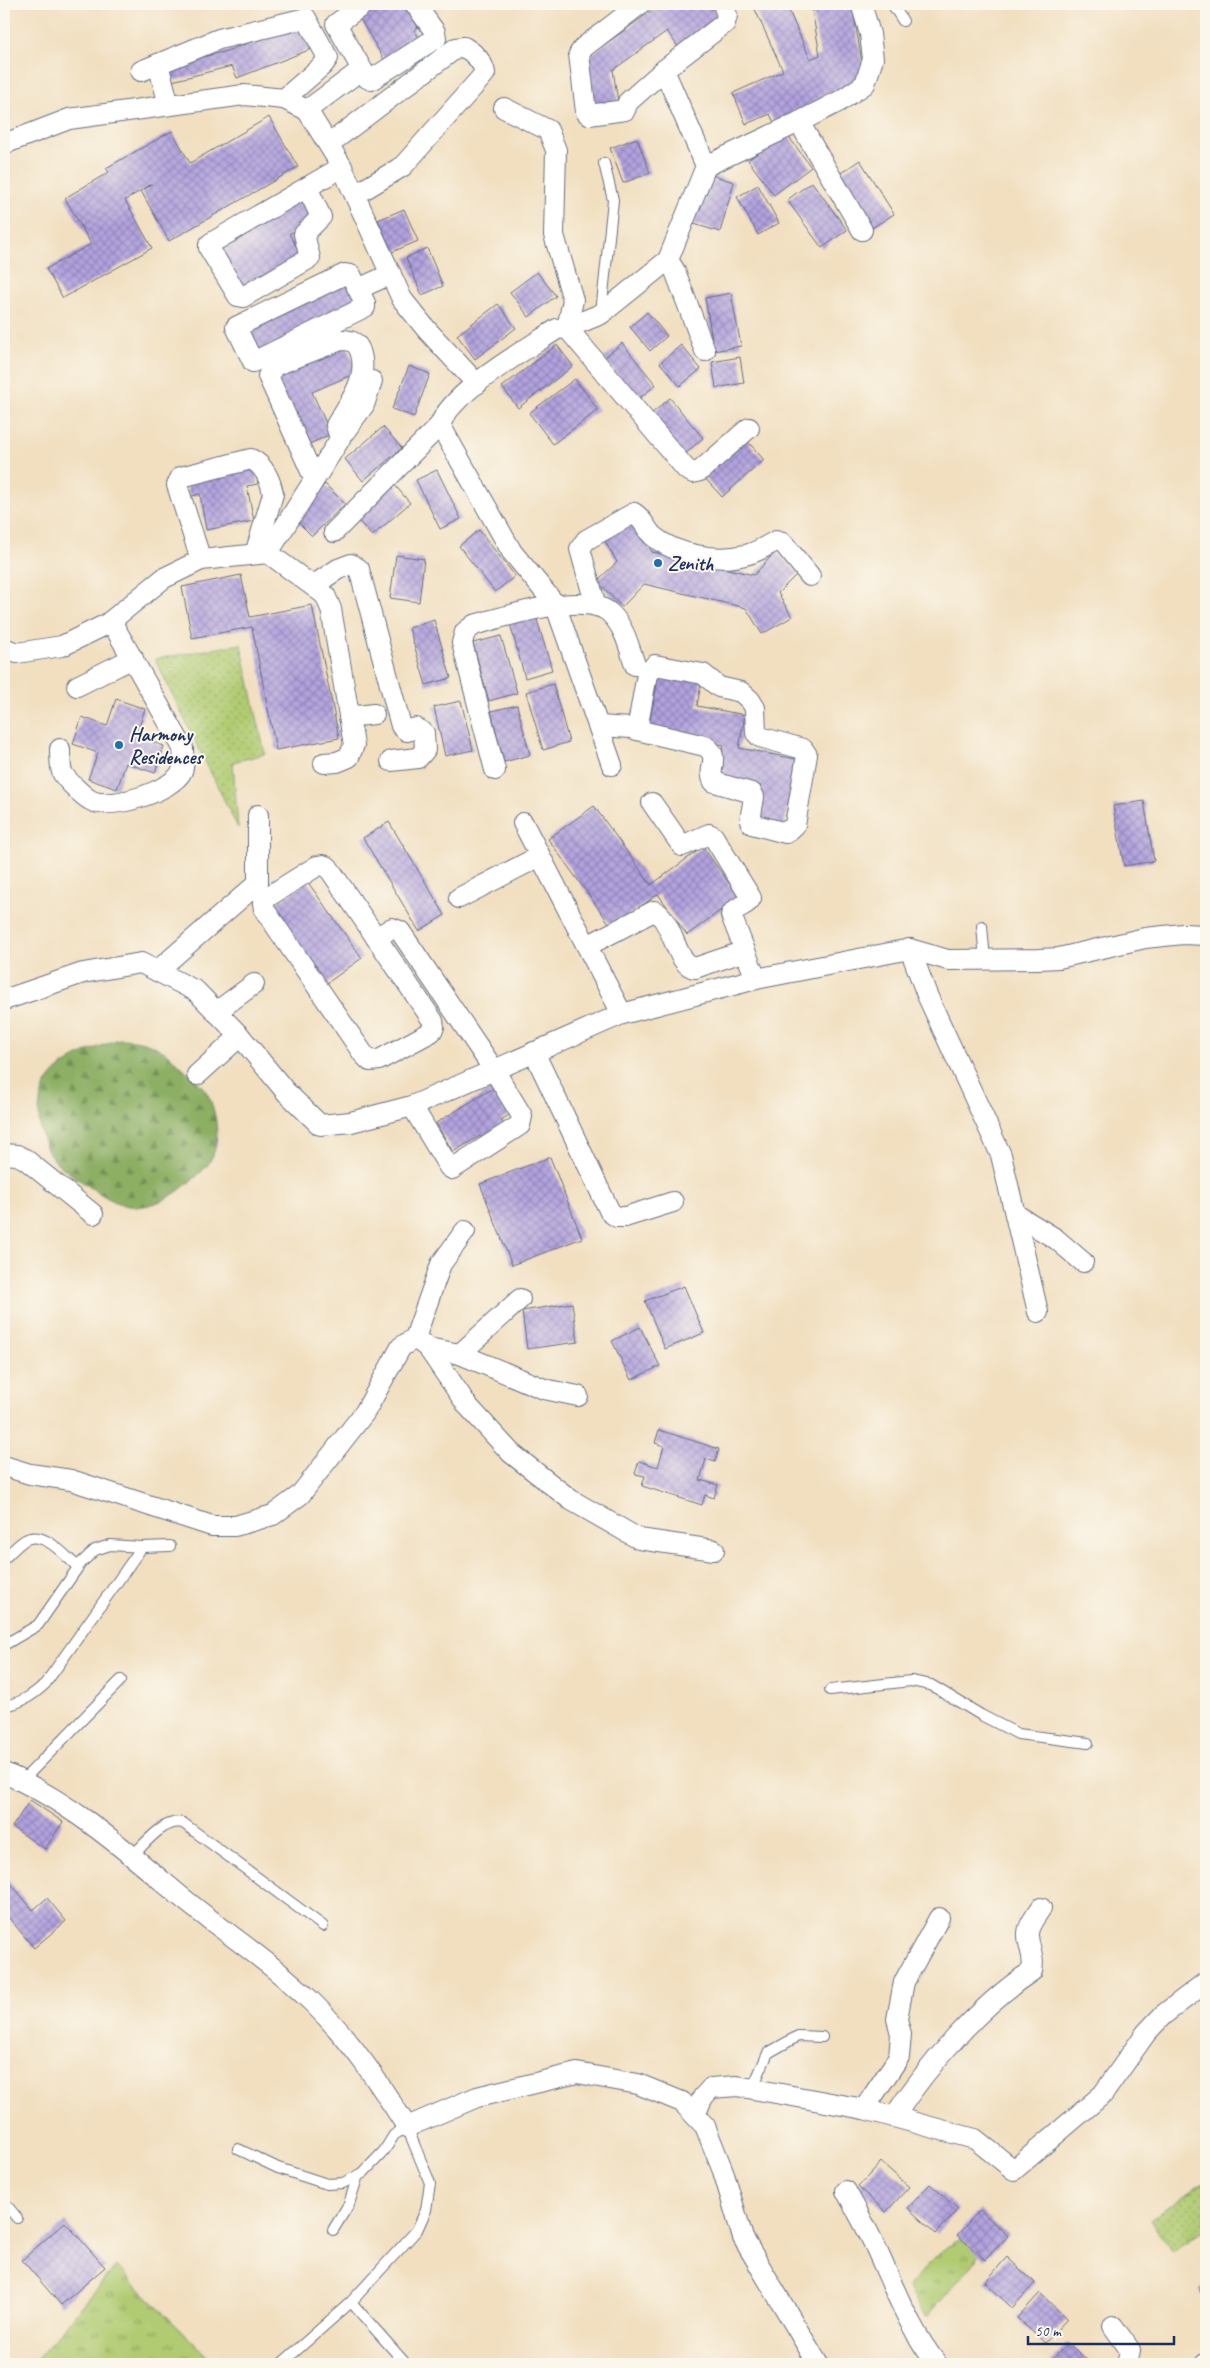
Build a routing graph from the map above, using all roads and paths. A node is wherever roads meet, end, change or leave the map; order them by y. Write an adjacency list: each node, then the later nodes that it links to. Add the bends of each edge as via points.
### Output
1 (364, 4): 7 (street)
2 (415, 4): 9 (street, via 436,38 377,79 366,78)
3 (640, 4): 10 (street, via 579,54 586,112 592,116 625,110 628,102)
4 (723, 4): 10 (street, via 727,15 725,23)
5 (892, 4): 8 (lane)
6 (863, 10): 15 (street, via 873,59 865,84)
7 (336, 12): 9 (street, via 336,29)
8 (903, 21)
9 (361, 70): 14 (street)
10 (664, 70): 19 (street)
11 (284, 99): 12 (street, via 244,95); 12 (street, via 328,58 306,18 219,40 150,68); 14 (street)
12 (169, 106): 16 (street, via 69,119)
13 (504, 108): 28 (street, via 548,130 556,150 554,235 573,300)
14 (307, 110): 17 (street)
15 (799, 122): 19 (street); 23 (street)
16 (4, 144)
17 (329, 144): 20 (street); 22 (street, via 456,48 464,47 471,51 484,66 485,73 402,166)
18 (604, 163): 27 (lane, via 613,200)
19 (706, 166): 24 (street)
20 (342, 167): 21 (street); 22 (street)
21 (307, 188): 21 (street, via 209,245 238,296 243,297 310,258 304,234 321,217)
22 (355, 195): 25 (street)
23 (862, 230)
24 (668, 260): 27 (street); 29 (street)
25 (390, 274): 26 (street); 31 (street, via 402,299)
26 (358, 289): 26 (street, via 351,275 346,274 238,326 236,330 256,362 364,308 366,304)
27 (601, 314): 28 (street)
28 (567, 328): 31 (street, via 557,329); 33 (street, via 686,469 693,473 700,471)
29 (705, 351)
30 (372, 381): 34 (street, via 364,405)
31 (477, 384): 32 (street, via 451,406)
32 (440, 425): 36 (street); 41 (street, via 512,552)
33 (749, 428)
34 (340, 439): 35 (street); 35 (street, via 336,426 360,382 364,367 358,346 351,340 341,340 274,366 268,376)
35 (314, 478): 37 (street)
36 (334, 532)
37 (262, 554): 38 (street); 38 (street, via 273,494 262,467 251,460 178,480 177,486); 40 (street)
38 (201, 560): 43 (street, via 164,578)
39 (810, 576): 42 (street, via 783,543 776,541 743,556 695,556 670,547 652,535 634,513 586,540 580,549)
40 (314, 585): 49 (street, via 325,595 331,609); 53 (street, via 351,564 359,569 401,726 407,731 416,728 424,733 426,743 418,758)
41 (555, 604): 42 (street); 50 (street); 56 (street, via 474,625 465,632 462,643)
42 (596, 606): 46 (street, via 610,612 621,626)
43 (111, 621): 44 (street, via 62,646 17,653); 45 (street)
44 (4, 648)
45 (133, 658): 47 (street); 52 (street, via 183,748 183,770 173,782 152,794 106,803 92,801 62,772)
46 (635, 665)
47 (77, 686)
48 (374, 714): 49 (street)
49 (349, 717): 54 (street, via 354,745 349,757 337,762)
50 (598, 726): 51 (street); 55 (street)
51 (637, 730): 51 (street, via 705,746 713,756 711,777 714,782 752,793 752,824 786,833 792,829 807,754 803,749 760,737 756,733 755,708 741,692 719,686 703,674 655,665 648,674)
52 (60, 749)
53 (391, 761)
54 (324, 762)
55 (612, 766)
56 (495, 770)
57 (652, 803): 67 (street, via 682,846 710,834 714,836 751,898 731,915)
58 (258, 815): 69 (street, via 258,883)
59 (523, 823): 60 (street)
60 (540, 856): 61 (street); 65 (street)
61 (459, 898)
62 (982, 926): 68 (lane)
63 (1206, 935): 68 (street, via 1145,938 1059,958)
64 (376, 938): 64 (street, via 323,864 263,902 264,909 370,1061 379,1060 431,1032 434,1027); 77 (street, via 392,928 400,931)
65 (586, 946): 67 (street, via 654,911 662,918 684,961 691,967); 74 (street)
66 (910, 949): 68 (street, via 948,960); 70 (street); 83 (street, via 927,995 1001,1155)
67 (745, 951): 70 (street)
68 (985, 960)
69 (157, 971): 72 (street, via 141,962 83,973); 73 (street, via 196,991)
70 (756, 979): 74 (street)
71 (254, 984): 73 (street)
72 (4, 1000)
73 (216, 1012): 75 (street)
74 (622, 1014): 76 (street)
75 (240, 1036): 78 (street); 79 (street, via 286,1092 320,1125 351,1122)
76 (534, 1052): 77 (street); 81 (street, via 610,1212 624,1217)
77 (494, 1070): 79 (street); 79 (street, via 522,1120 520,1125 457,1168 448,1167)
78 (197, 1075)
79 (412, 1106)
80 (4, 1154): 82 (street, via 17,1154 25,1159)
81 (673, 1202)
82 (93, 1214)
83 (1016, 1214): 85 (street, via 1056,1239); 87 (street)
84 (465, 1231): 88 (street, via 441,1264)
85 (1083, 1262)
86 (520, 1299): 89 (street)
87 (1038, 1312)
88 (422, 1343): 89 (street); 91 (street, via 401,1347 365,1412 300,1495 264,1518 235,1526 212,1526 80,1483); 94 (street, via 467,1405 504,1446 571,1500 639,1539)
89 (460, 1354): 90 (street, via 544,1388)
90 (578, 1396)
91 (4, 1466)
92 (170, 1546): 93 (lane)
93 (142, 1547): 96 (lane, via 110,1545 95,1550); 100 (lane, via 45,1684 31,1697)
94 (714, 1550)
95 (4, 1559): 96 (lane, via 34,1537 45,1540)
96 (78, 1567): 97 (lane, via 38,1625)
97 (4, 1645)
98 (121, 1680): 103 (lane)
99 (830, 1690): 101 (lane, via 911,1681 931,1685 1018,1734)
100 (4, 1706)
101 (1088, 1743)
102 (4, 1773): 103 (street)
103 (22, 1781): 104 (street, via 59,1800)
104 (132, 1856): 107 (lane, via 166,1825 174,1821 183,1823); 114 (street, via 314,2004 362,2058)
105 (1042, 1908): 113 (street, via 1030,1925 1028,1936 1034,1960 1032,1972 990,2002 911,2090)
106 (939, 1918): 111 (street, via 904,1982 897,2018 901,2034 899,2058)
107 (323, 1926)
108 (1206, 1982): 113 (street, via 1163,2015 1146,2033 1103,2094 1014,2170 975,2139)
109 (822, 2037): 110 (lane, via 798,2036 768,2053)
110 (752, 2089): 111 (street); 112 (street, via 737,2086 711,2088 702,2097)
111 (864, 2109): 113 (street)
112 (695, 2115): 114 (street, via 682,2102 638,2084 577,2073 477,2097); 125 (street, via 705,2126 723,2171 743,2238)
113 (894, 2117)
114 (407, 2127): 116 (lane, via 394,2134 384,2151); 121 (lane, via 430,2183 426,2210 417,2230)
115 (238, 2149): 116 (lane, via 278,2168 326,2184 343,2183)
116 (358, 2175): 120 (lane, via 350,2204)
117 (846, 2191): 126 (street, via 922,2346)
118 (4, 2202): 119 (lane)
119 (17, 2218)
120 (333, 2230)
121 (351, 2302): 123 (lane); 124 (lane)
122 (1113, 2326): 127 (street, via 1130,2350)
123 (281, 2364)
124 (406, 2364)
125 (818, 2364)
126 (937, 2364)
127 (1127, 2364)

